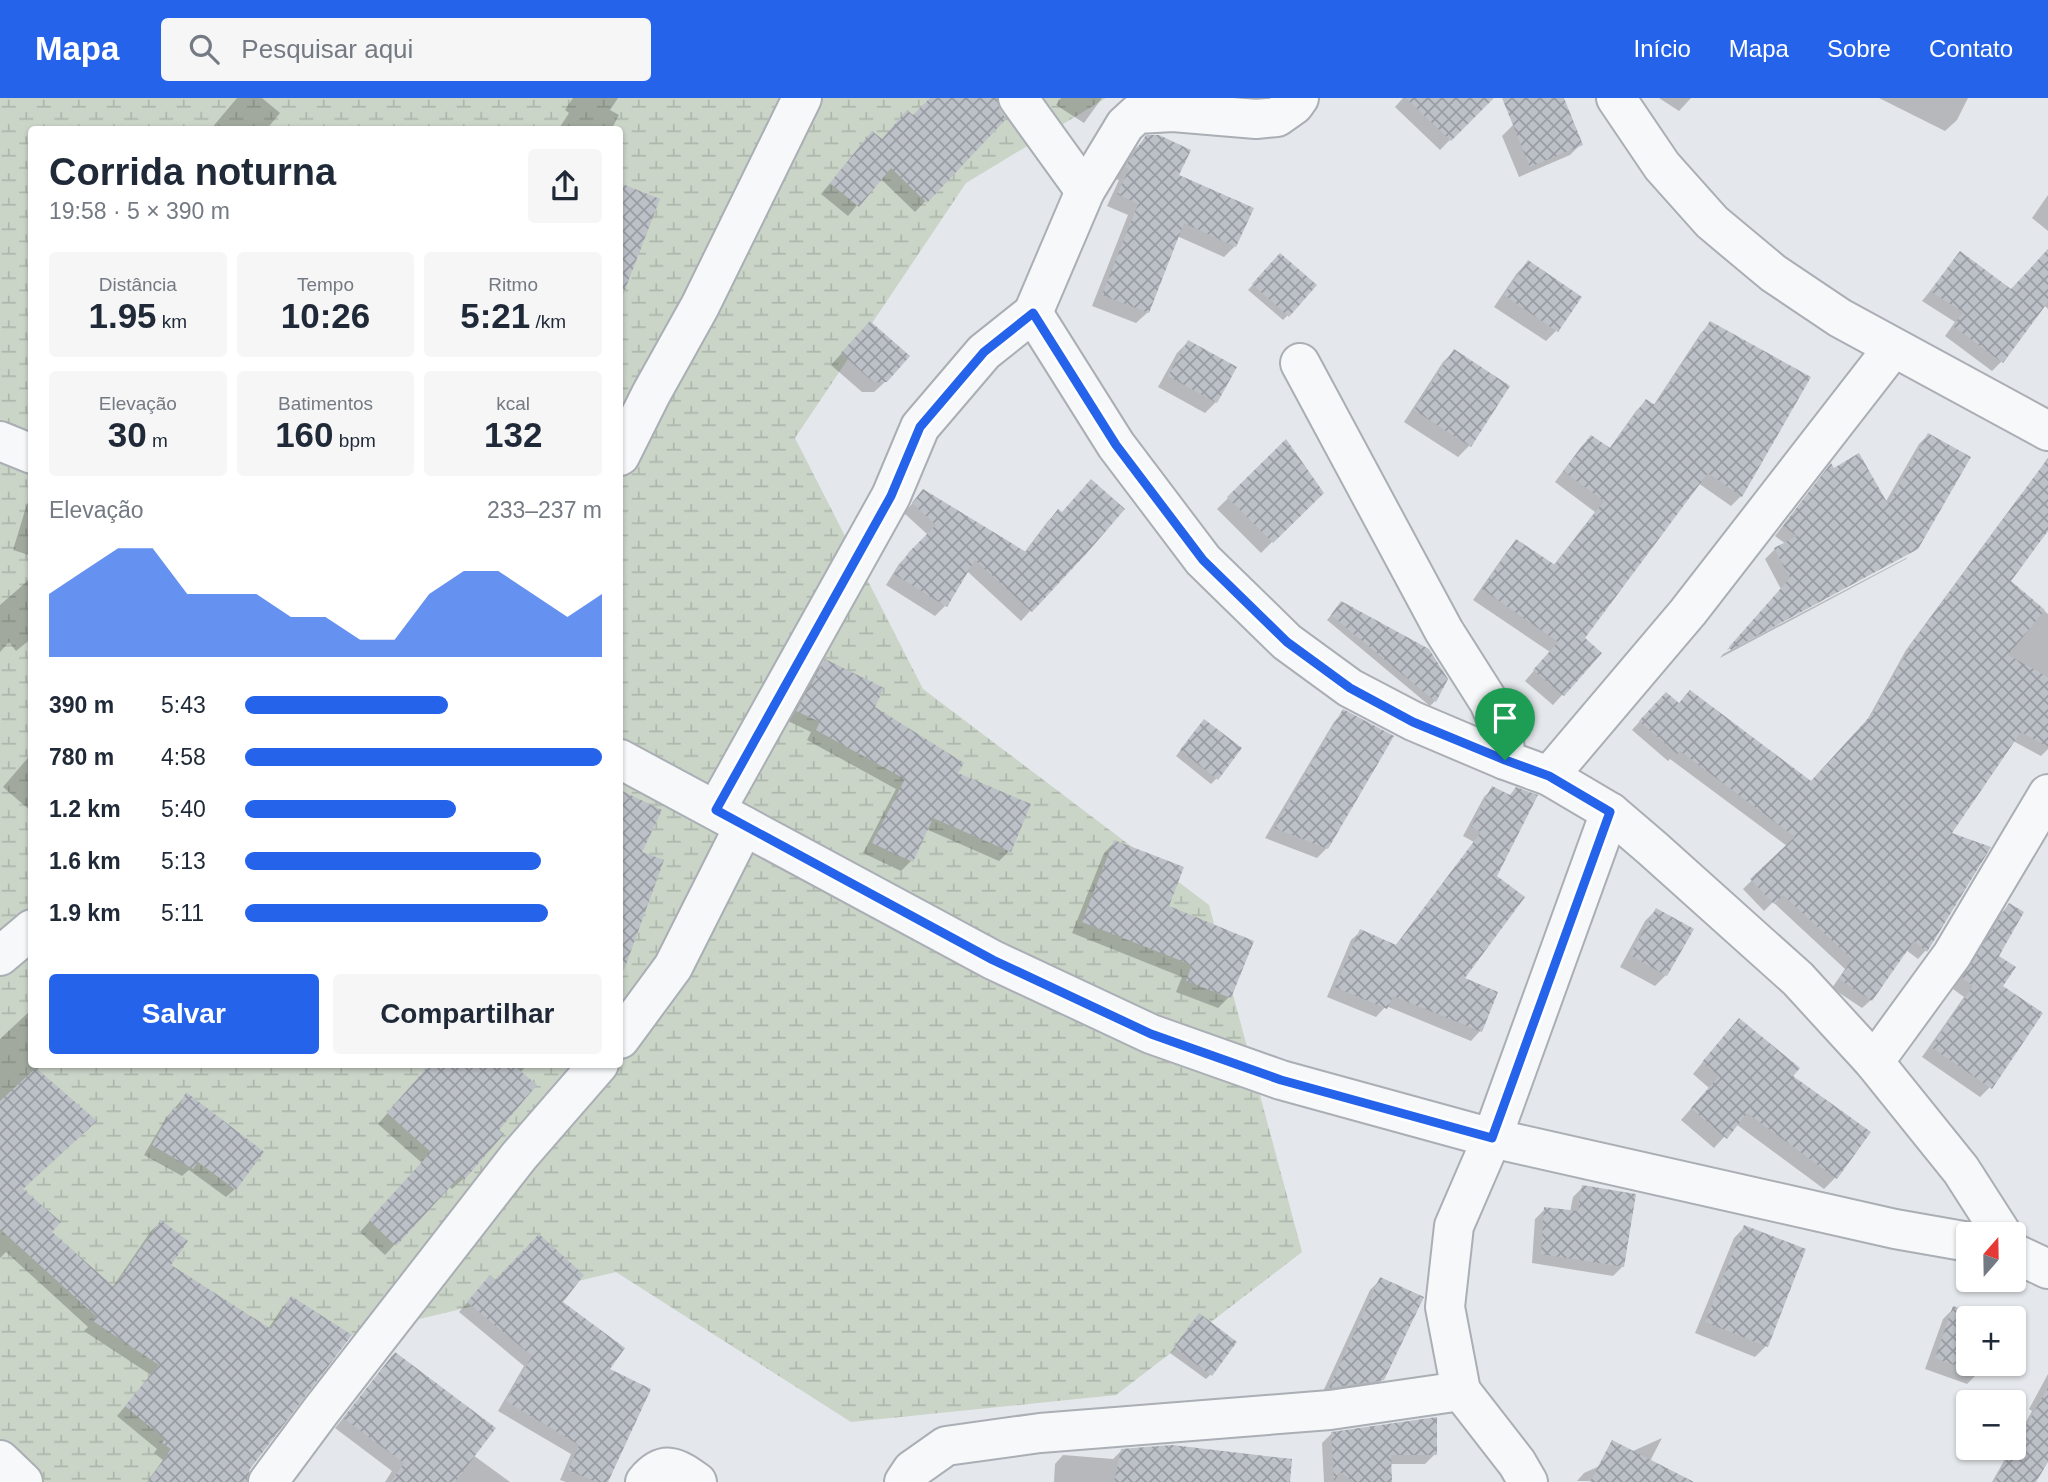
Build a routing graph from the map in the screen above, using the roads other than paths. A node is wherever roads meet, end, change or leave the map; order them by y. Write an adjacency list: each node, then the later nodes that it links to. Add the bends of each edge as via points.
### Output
1 (802, 98): 11 (street)
2 (1018, 98): 5 (street)
3 (1298, 98): 5 (street, via 1277,117 1137,114 1125,125)
4 (1616, 98): 7 (street, via 1662,166 1712,222 1773,273)
5 (1085, 191): 6 (street)
6 (1033, 313): 13 (street, via 1116,445 1203,560 1287,642 1350,688 1413,722); 18 (street, via 984,352 920,427 891,496)
7 (1893, 348): 9 (street); 15 (street, via 1688,612)
8 (1300, 363): 13 (street, via 1444,631 1489,702 1504,736)
9 (2048, 430)
10 (0, 440): 12 (street)
11 (623, 450)
12 (28, 452)
13 (1505, 760): 15 (street)
14 (623, 761): 18 (street)
15 (1549, 776): 17 (street)
16 (2048, 794): 22 (street, via 1952,955)
17 (1610, 812): 22 (street, via 1798,979); 24 (street)
18 (730, 818): 21 (street, via 673,967); 24 (street, via 993,960 1151,1034 1281,1080)
19 (28, 932): 20 (street)
20 (0, 956)
21 (623, 1035)
22 (1874, 1062): 25 (street, via 1961,1170)
23 (596, 1068): 32 (street, via 519,1156)
24 (1492, 1138): 26 (street); 29 (street, via 1454,1226 1445,1307)
25 (1994, 1222)
26 (1956, 1240)
27 (2026, 1259): 28 (street)
28 (2048, 1269)
29 (1461, 1391): 35 (street, via 1330,1410 1040,1433 946,1446 912,1470); 36 (street)
30 (0, 1460): 31 (street)
31 (23, 1482)
32 (268, 1482)
33 (645, 1482): 34 (street, via 666,1467 679,1469)
34 (697, 1482)
35 (904, 1482)
36 (1528, 1482)

